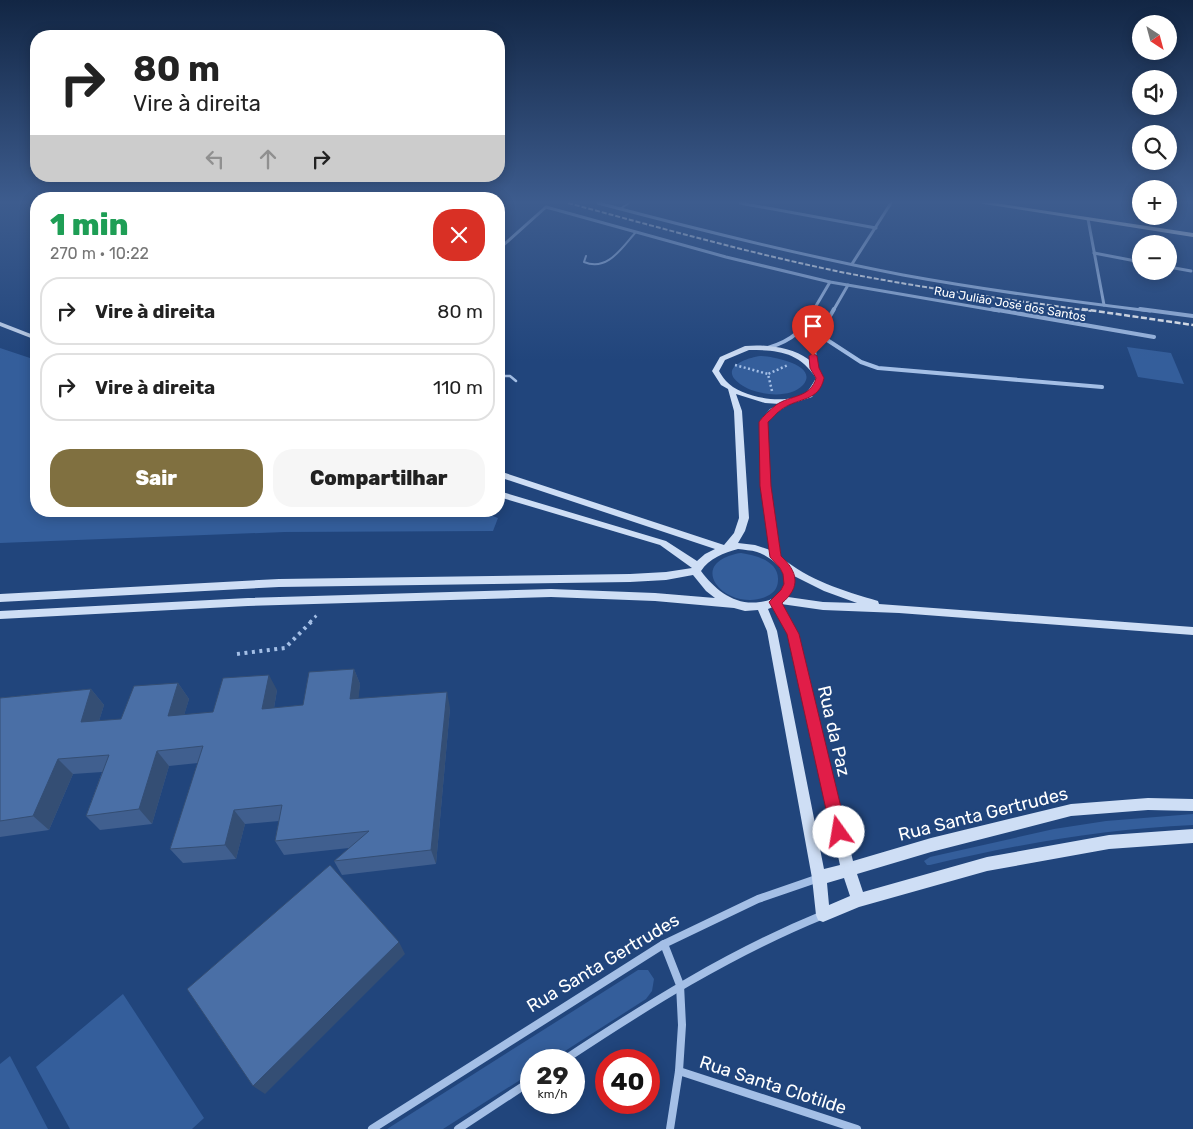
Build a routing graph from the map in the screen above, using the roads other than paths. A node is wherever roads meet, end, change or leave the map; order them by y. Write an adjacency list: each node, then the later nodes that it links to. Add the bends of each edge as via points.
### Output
1 (586, 256): 2 (lane, via 584,262 588,264 604,265)
2 (614, 256)
3 (721, 256): 13 (street, Rua Julião José dos Santos)
4 (813, 256): 9 (street)
5 (858, 256): 9 (street)
6 (1094, 256): 15 (street)
7 (1104, 256): 8 (street)
8 (1132, 260)
9 (852, 264): 15 (street, via 950,283)
10 (1177, 268): 11 (street)
11 (1192, 270): 12 (street)
12 (1193, 276)
13 (830, 282): 14 (street, Rua Julião José dos Santos); 21 (street, via 799,333)
14 (848, 286): 18 (street); 20 (street, Rua Julião José dos Santos)
15 (1104, 305): 16 (street)
16 (1193, 316)
17 (0, 324): 19 (street)
18 (818, 334): 22 (street, via 813,350); 25 (street, via 861,362 878,368)
19 (30, 336)
20 (1154, 337)
21 (766, 348): 22 (street, via 796,354); 26 (street, via 748,348 723,357 716,373)
22 (814, 368): 27 (street, via 820,378 818,386 810,394)
23 (505, 376): 24 (lane)
24 (516, 381)
25 (1102, 387)
26 (731, 390): 27 (street, via 763,401); 30 (street, via 738,411 744,518 737,537)
27 (797, 399): 31 (street, via 773,411 763,422 766,486)
28 (505, 476): 30 (street)
29 (505, 496): 33 (street, via 663,543)
30 (725, 549): 31 (street, via 751,547); 33 (street, via 704,560)
31 (776, 557): 32 (street)
32 (784, 566): 35 (street, via 790,584); 38 (street, via 837,592)
33 (697, 568): 34 (street, via 640,578 279,583); 36 (street, via 702,581 720,598)
34 (0, 598)
35 (777, 601): 37 (street); 38 (street); 43 (street, Rua da Paz, via 793,634)
36 (733, 604): 37 (street); 39 (street, via 550,593 248,602)
37 (762, 606): 44 (street, via 772,631)
38 (899, 609): 40 (street)
39 (0, 615)
40 (1193, 631)
41 (1193, 805): 43 (street, Rua Santa Gertrudes, via 1148,804 1071,810)
42 (1193, 836): 45 (street, via 1109,842 987,864)
43 (848, 868): 44 (street, Rua Santa Gertrudes); 45 (street, Rua da Paz)
44 (819, 878): 46 (street); 47 (street, Rua Santa Gertrudes, via 758,900)
45 (860, 900): 46 (street)
46 (823, 915): 48 (street, via 779,932)
47 (664, 944): 48 (street); 52 (street, Rua Santa Gertrudes)
48 (680, 985): 49 (street); 50 (street)
49 (581, 1049)
50 (679, 1071): 54 (street); 55 (street, Rua Santa Clotilde)
51 (520, 1089): 53 (street)
52 (372, 1129)
53 (458, 1129)
54 (670, 1129)
55 (857, 1129)

